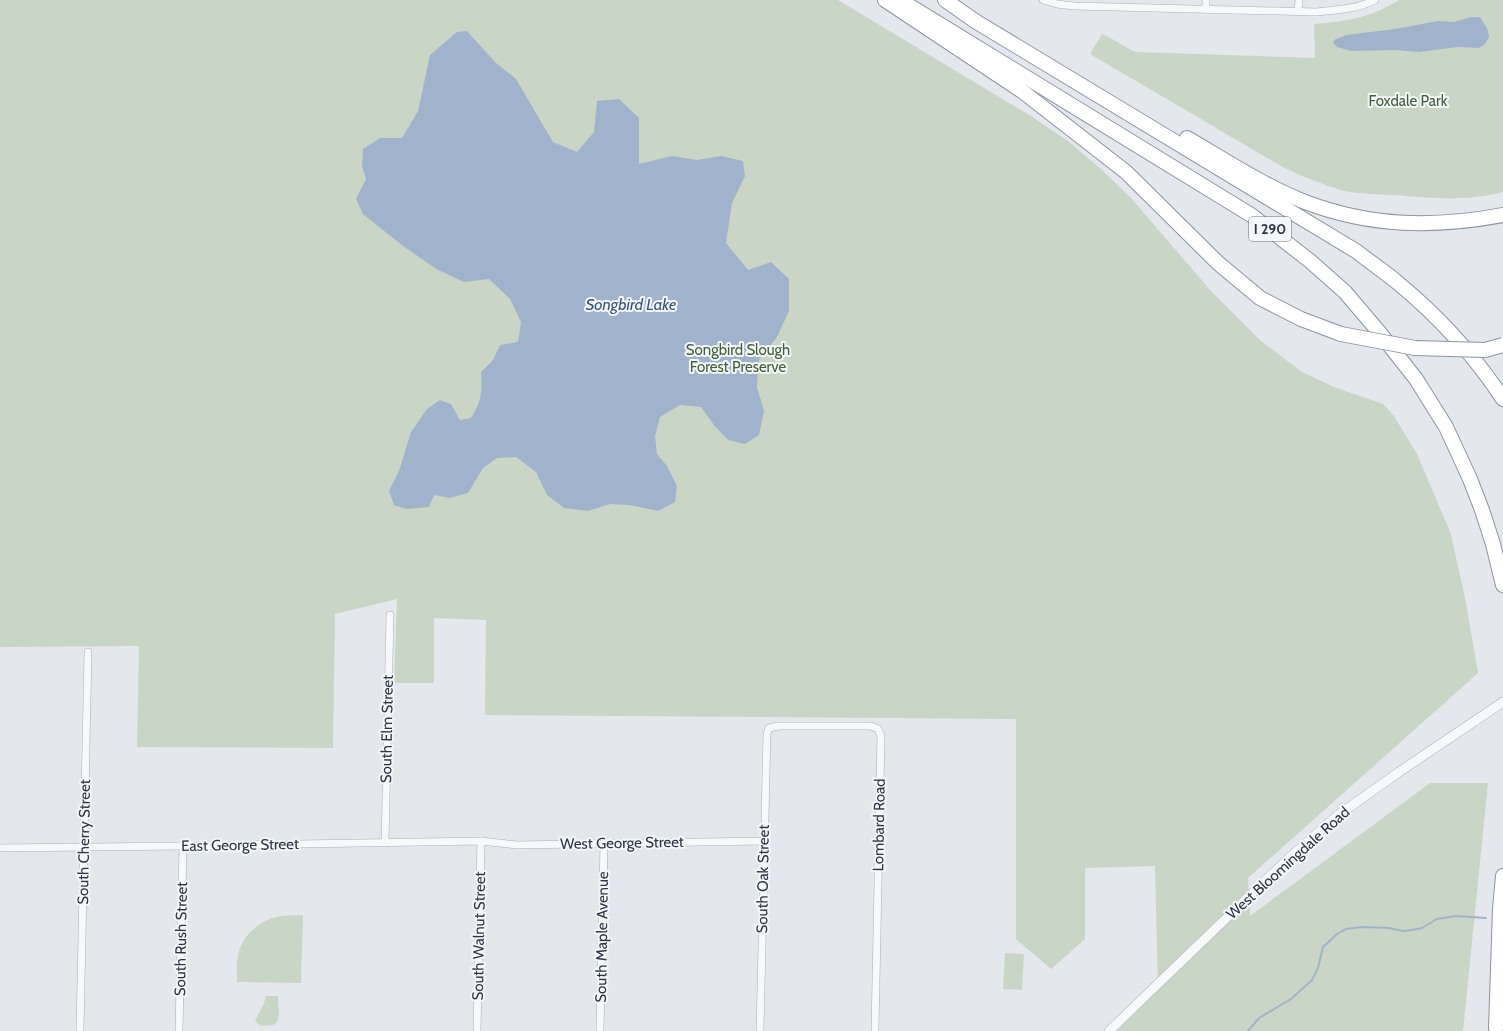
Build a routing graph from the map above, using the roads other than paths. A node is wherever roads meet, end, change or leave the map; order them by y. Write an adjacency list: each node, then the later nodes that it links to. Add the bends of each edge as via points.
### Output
1 (885, 0): 12 (highway, bridge, via 1022,91 1126,172 1218,263 1260,298 1301,319 1341,334 1415,348 1485,350)
2 (900, 0): 14 (highway, I 290, via 1251,215 1345,292 1416,379 1446,428 1477,498 1493,544)
3 (946, 0): 11 (highway, via 1002,28 1260,180 1304,202 1334,212 1400,223 1438,224); 13 (highway, I 290, via 975,21 1356,251 1398,282 1433,314 1471,354)
4 (1043, 0): 8 (street, via 1074,6)
5 (1206, 0): 9 (street)
6 (1299, 0): 10 (street)
7 (1375, 0): 10 (street, via 1338,10)
8 (1109, 3): 9 (street)
9 (1206, 9): 10 (street)
10 (1298, 11)
11 (1503, 215)
12 (1503, 345)
13 (1503, 399)
14 (1503, 585)
15 (390, 615): 21 (street, South Elm Street)
16 (88, 652): 23 (street, South Cherry Street)
17 (1502, 703): 35 (street, West Bloomingdale Road, via 1337,816 1289,858)
18 (769, 728): 20 (street, South Oak Street); 34 (street, Lombard Road, via 871,726 880,732)
19 (481, 841): 21 (street, East George Street); 22 (street, West George Street, via 517,845); 31 (street, South Walnut Street)
20 (764, 841): 22 (street, West George Street); 33 (street, South Oak Street)
21 (385, 843): 24 (street, East George Street)
22 (604, 843): 32 (street, South Maple Avenue)
23 (84, 846): 24 (street, East George Street); 25 (street, East George Street); 29 (street, South Cherry Street)
24 (183, 846): 30 (street, South Rush Street)
25 (0, 848)
26 (1503, 876): 28 (highway)
27 (1503, 966): 28 (highway)
28 (1496, 1029)
29 (80, 1031)
30 (179, 1031)
31 (477, 1031)
32 (600, 1031)
33 (760, 1031)
34 (875, 1031)
35 (1109, 1031)

